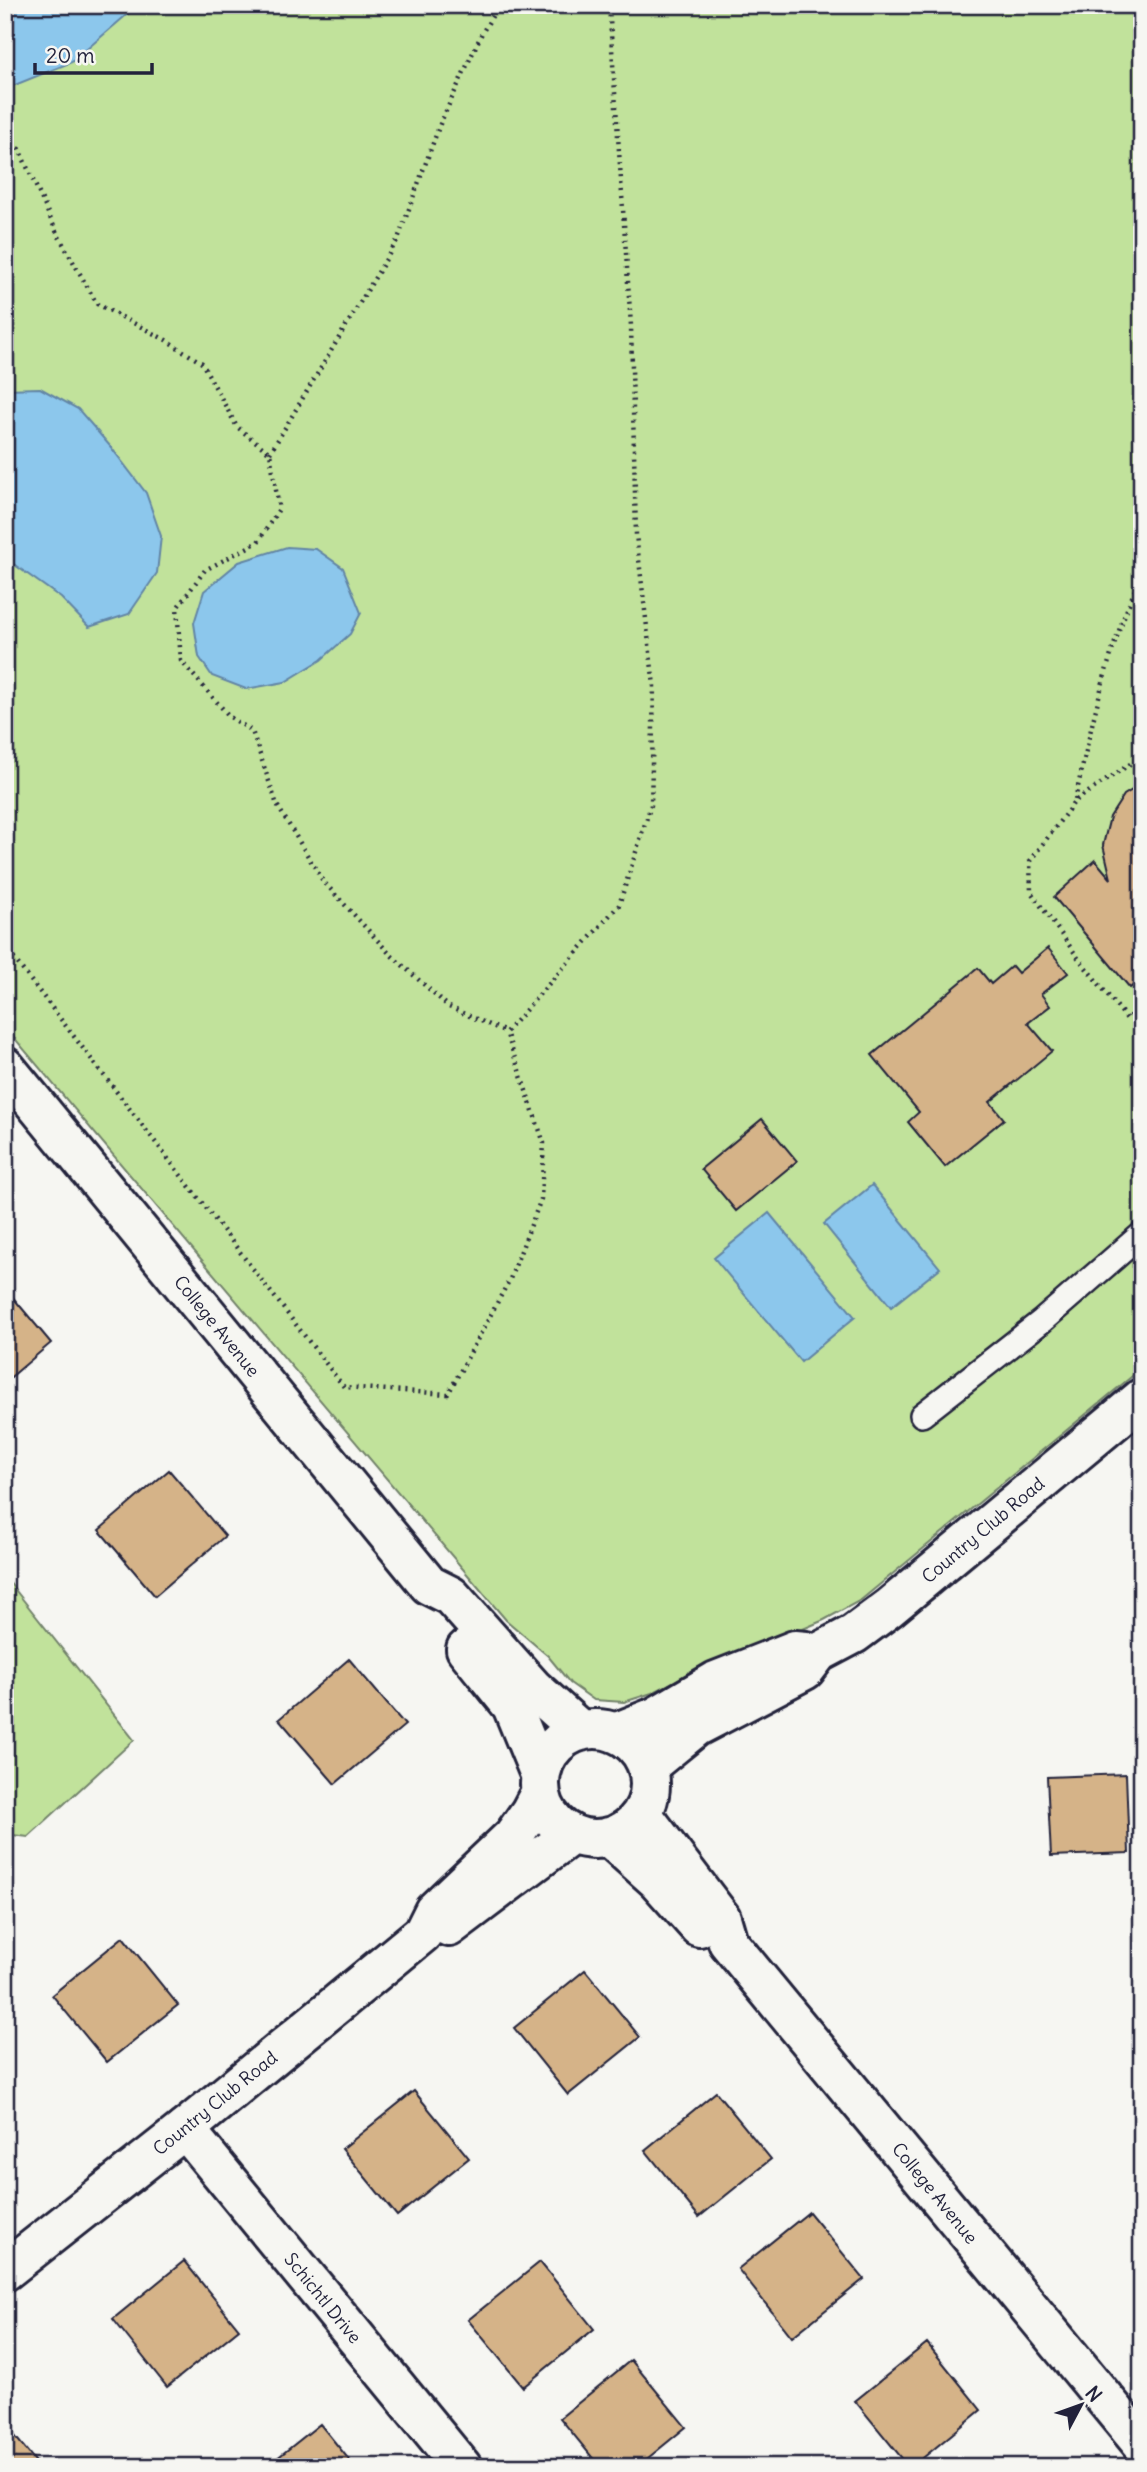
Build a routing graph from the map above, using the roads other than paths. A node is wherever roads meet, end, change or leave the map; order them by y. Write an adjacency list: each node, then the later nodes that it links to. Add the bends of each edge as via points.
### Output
1 (5, 1067): 5 (street, College Avenue)
2 (1142, 1234): 4 (lane)
3 (1142, 1398): 6 (street, Country Club Road, via 889,1608)
4 (922, 1415)
5 (429, 1585): 7 (street, College Avenue, via 450,1596 533,1688); 9 (street, College Avenue, via 434,1609 512,1706)
6 (818, 1653): 7 (street, Country Club Road, via 795,1650 716,1681 655,1717); 8 (street, Country Club Road, via 805,1670 696,1727)
7 (598, 1732): 8 (street, via 631,1742); 9 (street, via 561,1742 546,1756)
8 (648, 1766): 10 (street, via 649,1798)
9 (539, 1783): 11 (street, via 556,1823); 13 (street, Country Club Road, via 530,1812 513,1836 434,1911)
10 (642, 1814): 12 (street, via 627,1829); 14 (street, College Avenue, via 721,1918)
11 (571, 1835): 12 (street, via 591,1840); 13 (street, Country Club Road, via 449,1927)
12 (609, 1837): 14 (street, College Avenue, via 657,1880 705,1933)
13 (423, 1933): 15 (street, Country Club Road)
14 (728, 1942): 17 (street, College Avenue)
15 (185, 2129): 16 (street, Country Club Road); 18 (street, Schichtl Drive)
16 (5, 2271)
17 (1142, 2444)
18 (462, 2467)

